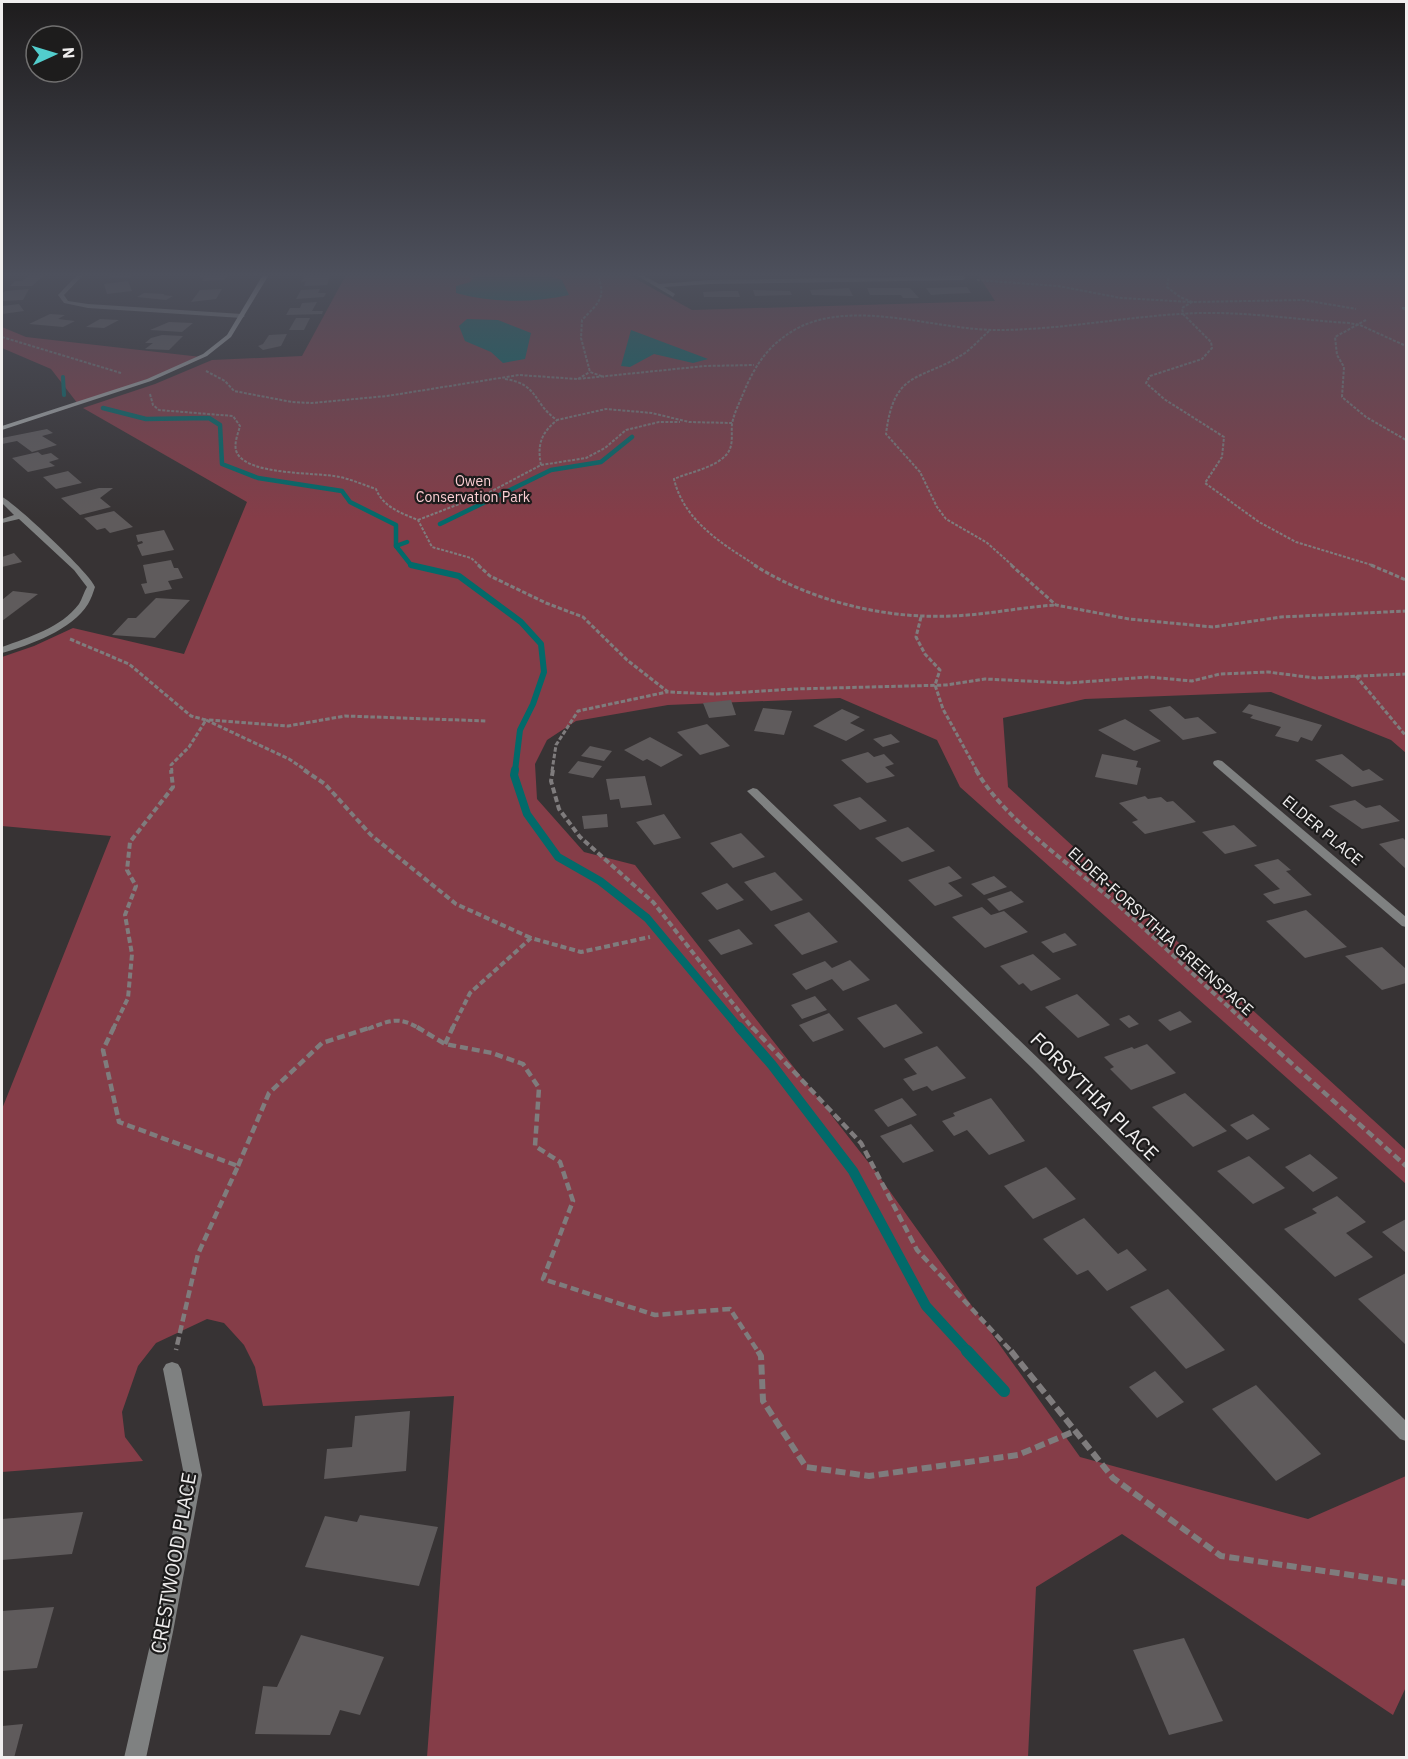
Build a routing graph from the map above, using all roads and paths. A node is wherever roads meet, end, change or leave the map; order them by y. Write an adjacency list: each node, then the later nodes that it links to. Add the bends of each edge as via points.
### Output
1 (55, 355): 13 (path)
2 (205, 355): 13 (street)
3 (586, 355): 10 (path)
4 (764, 355): 8 (path)
5 (960, 355): 27 (path, via 913,377 903,387 889,410 886,434 920,472 946,519 986,542)
6 (1205, 355): 26 (path, via 1150,376 1146,383 1171,405 1224,437 1222,457 1205,483 1258,522 1296,542)
7 (1337, 355): 20 (path, via 1344,367 1342,397 1366,417)
8 (755, 365): 12 (path, via 693,367); 18 (path)
9 (201, 369): 11 (path, via 225,381 234,391 312,403 360,400)
10 (590, 372): 12 (path); 14 (path)
11 (504, 378): 14 (path, via 533,375); 16 (path, via 531,389 537,402)
12 (608, 378): 14 (path)
13 (149, 380): 19 (street)
14 (577, 380)
15 (146, 389): 25 (path, via 159,410 233,416 240,426 236,451 250,462 296,473 339,476 376,489 380,499)
16 (557, 420): 17 (path, via 606,409 652,413); 21 (path, via 541,436)
17 (689, 422): 18 (path); 21 (path, via 658,422 626,430 586,458)
18 (732, 423): 29 (path, via 733,444 725,457 674,479 680,500 701,526 765,572 818,597 851,607)
19 (2, 428)
20 (1407, 440)
21 (541, 465): 25 (path, via 490,492)
22 (2, 499): 23 (street)
23 (19, 516): 24 (street); 31 (street, via 77,568 91,587 83,604 66,622 44,635)
24 (2, 520)
25 (418, 520): 35 (path, via 432,547 471,558 490,576 583,617 627,660)
26 (1407, 580)
27 (1056, 605): 28 (path, via 1129,619 1213,627 1281,617); 29 (path)
28 (1407, 611)
29 (921, 617): 34 (path, ELDER-FORSYTHIA GREENSPACE, via 916,637 940,670)
30 (68, 638): 36 (path, via 129,664 191,716)
31 (2, 650)
32 (1407, 674): 33 (path)
33 (1355, 676): 34 (path, via 1315,678 1268,672 1220,674 1192,681 1149,677 1068,683 985,679); 38 (path)
34 (934, 685): 35 (path, via 715,694); 46 (path, ELDER-FORSYTHIA GREENSPACE, via 986,787 1016,818)
35 (668, 692): 48 (path, via 578,711 556,745 551,781 559,808 580,837 653,902 762,1040 861,1143 917,1250 1012,1352)
36 (206, 720): 37 (path, via 288,726 345,716); 42 (path, via 289,759 325,784 371,835 456,904); 45 (path, via 189,747 171,765 173,787 130,842 127,870 136,886 125,915 132,954 128,998 103,1050 119,1122)
37 (487, 721)
38 (1407, 736)
39 (1218, 763): 41 (street, ELDER PLACE)
40 (753, 791): 49 (street, FORSYTHIA PLACE)
41 (1407, 923)
42 (531, 938): 43 (path, via 581,952); 44 (path, via 470,993)
43 (650, 938)
44 (445, 1044): 45 (path, via 407,1021 390,1020 322,1043 269,1092); 48 (path, via 523,1064 539,1088 535,1146 560,1162 573,1201 543,1280 655,1314 729,1309 761,1356 763,1401 806,1467 869,1476 1018,1455)
45 (238, 1166): 47 (path, via 198,1254)
46 (1407, 1166)
47 (172, 1369): 51 (street, CRESTWOOD PLACE, via 193,1475)
48 (1075, 1431): 50 (path, via 1113,1478 1221,1556)
49 (1407, 1433)
50 (1407, 1583)
51 (135, 1758)

